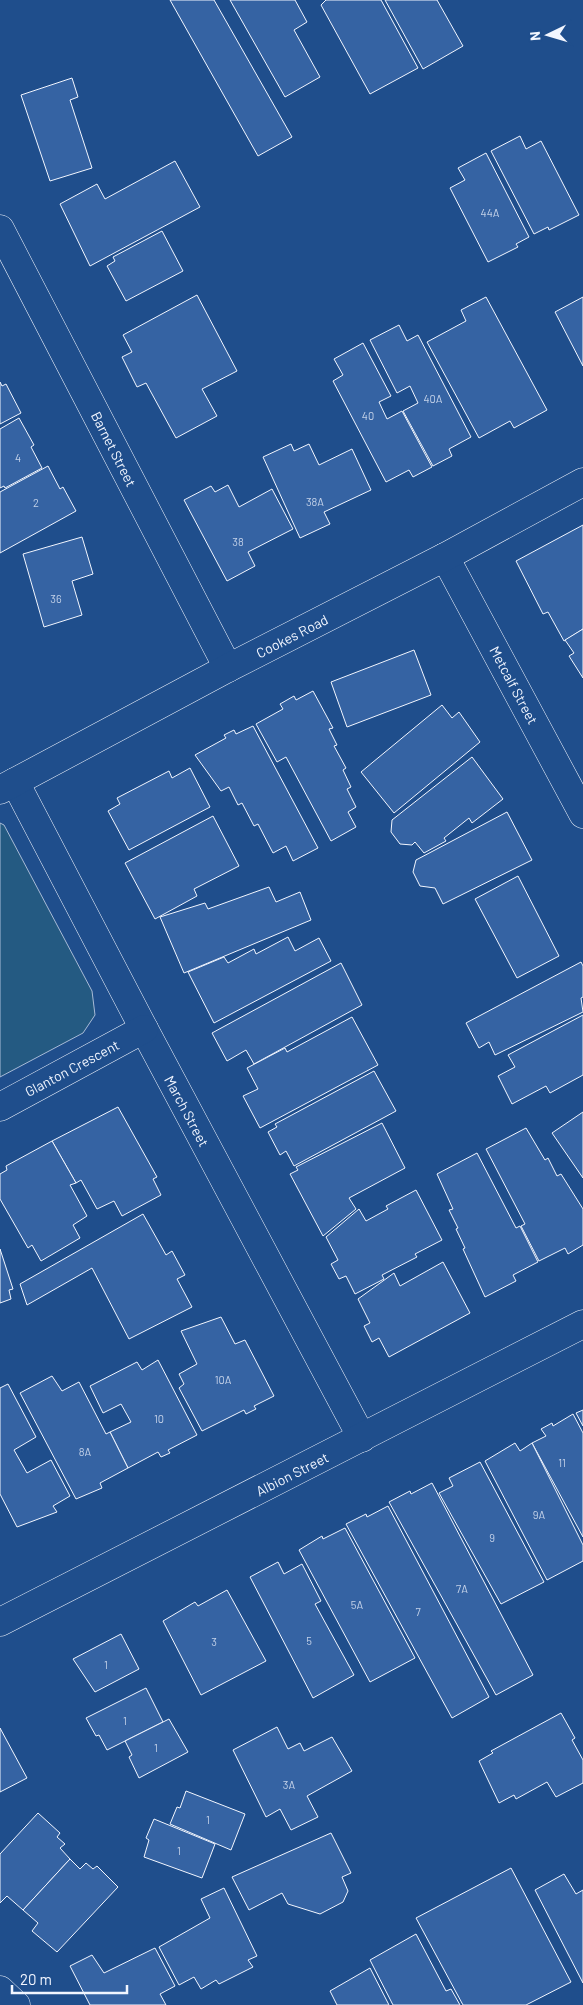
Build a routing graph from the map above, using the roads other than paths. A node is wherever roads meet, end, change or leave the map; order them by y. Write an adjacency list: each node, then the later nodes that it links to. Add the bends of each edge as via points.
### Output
1 (0, 229): 4 (street, Barnet Street)
2 (583, 482): 3 (street, Cookes Road)
3 (445, 557): 4 (street, Cookes Road); 6 (street, Metcalf Street)
4 (228, 668): 5 (street, Cookes Road)
5 (8, 786): 7 (street, March Street)
6 (583, 814)
7 (144, 1030): 8 (street, Glanton Crescent); 10 (street, March Street)
8 (0, 1107)
9 (583, 1324): 10 (street, Albion Street)
10 (362, 1438): 11 (street, Albion Street)
11 (0, 1622)
12 (0, 1990): 13 (street)
13 (16, 2005)

